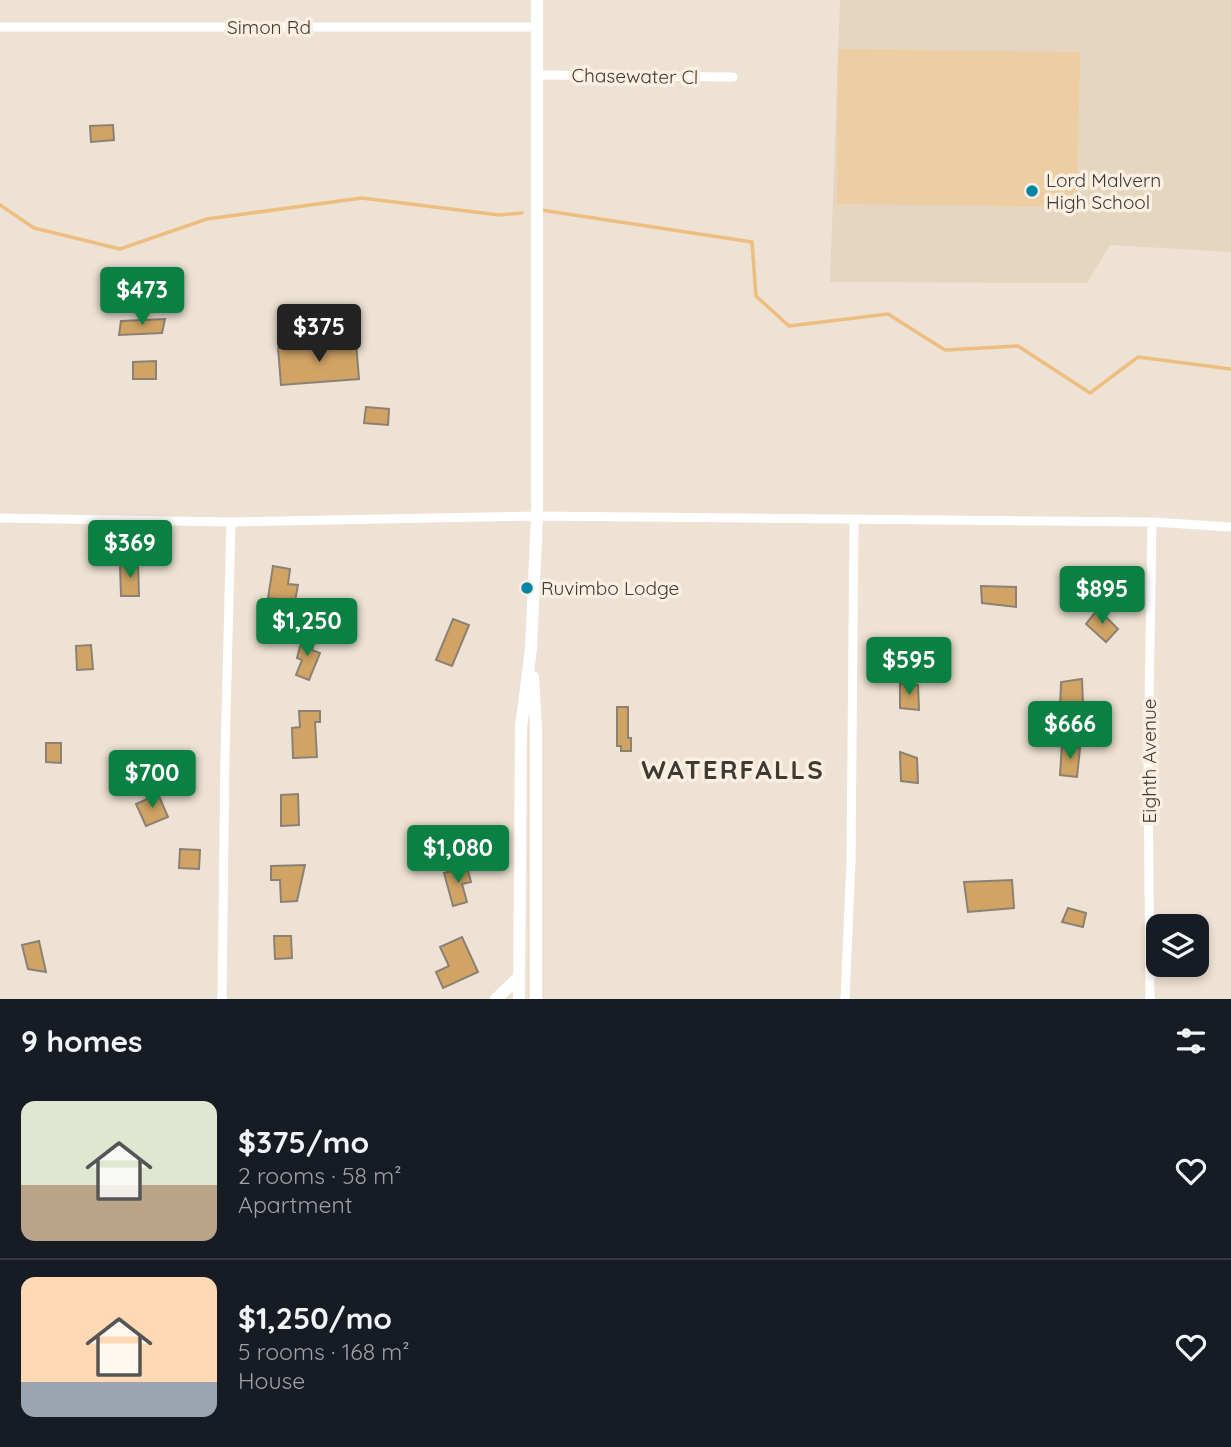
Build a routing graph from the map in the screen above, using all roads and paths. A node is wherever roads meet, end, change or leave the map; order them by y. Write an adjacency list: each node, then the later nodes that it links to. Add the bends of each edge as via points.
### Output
1 (537, 0): 3 (street)
2 (0, 27): 3 (street, Simon Rd)
3 (537, 27): 4 (street)
4 (537, 75): 5 (street, Chasewater Cl); 6 (street)
5 (733, 77)
6 (537, 516): 8 (street); 9 (street); 12 (street)
7 (0, 519): 9 (street)
8 (854, 521): 10 (street); 18 (street)
9 (231, 522): 14 (street)
10 (1152, 522): 11 (street); 19 (street, Eighth Avenue)
11 (1231, 527)
12 (531, 649): 13 (street, via 521,727); 17 (street, via 536,728)
13 (519, 977): 15 (street); 16 (street)
14 (222, 999)
15 (496, 999)
16 (519, 999)
17 (536, 999)
18 (845, 999)
19 (1150, 999)

